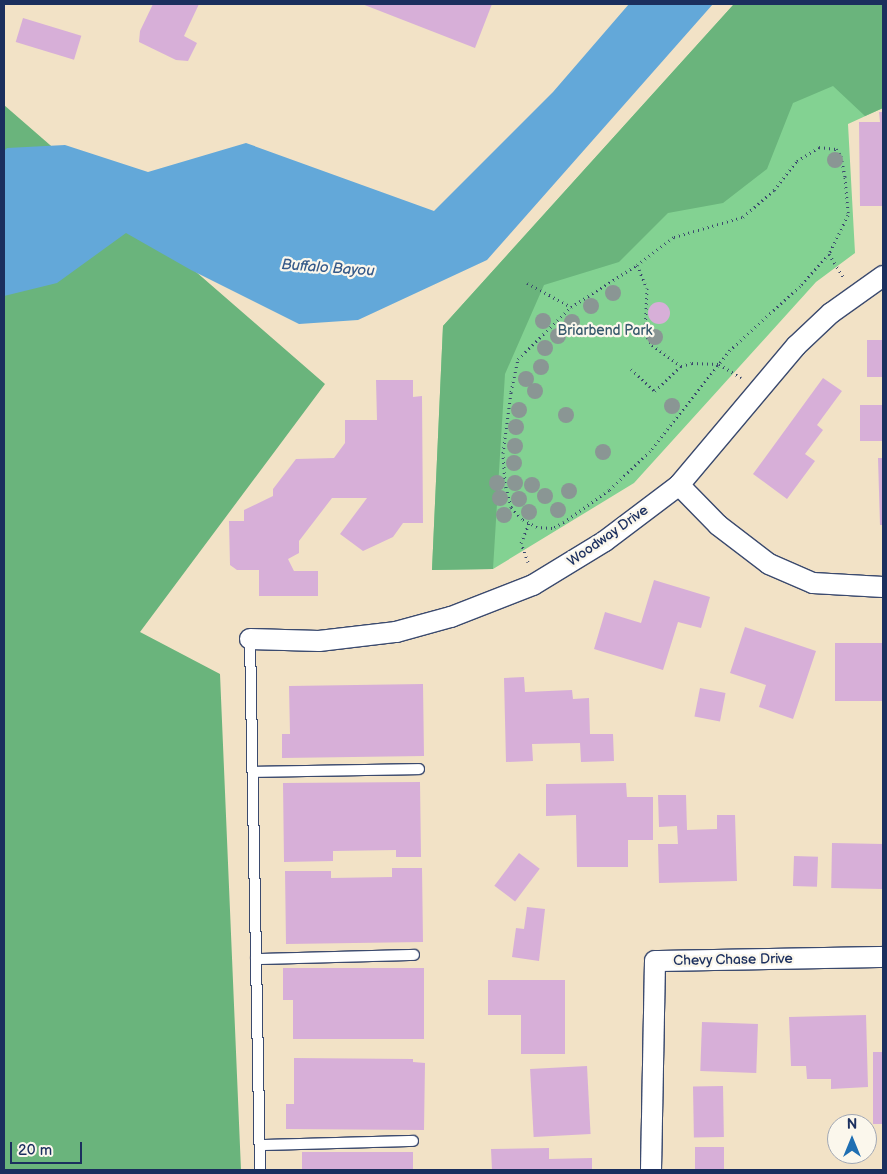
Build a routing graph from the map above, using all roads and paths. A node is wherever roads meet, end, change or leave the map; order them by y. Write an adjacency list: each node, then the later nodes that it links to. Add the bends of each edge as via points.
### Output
1 (829, 254): 2 (path, via 848,215 846,187 841,156 836,149 819,148 797,161 774,190 743,217 674,237); 5 (path); 7 (path)
2 (637, 265): 6 (path); 8 (path, via 647,288 645,333 652,345)
3 (883, 276): 5 (street, Woodway Drive)
4 (527, 283): 6 (path)
5 (854, 296): 10 (street, Woodway Drive, via 796,346)
6 (571, 307): 12 (path, via 518,359 511,392 503,453 505,483 511,507)
7 (719, 364): 8 (path); 10 (path); 12 (path, via 650,451 609,490 552,528)
8 (682, 366): 9 (path, via 655,391)
9 (630, 369)
10 (759, 391): 11 (street, Woodway Drive)
11 (679, 485): 14 (street, via 718,525 770,564 813,583); 15 (street, Woodway Drive, via 606,541 533,586 451,617 386,633 319,640)
12 (529, 523): 13 (path, via 521,543)
13 (529, 565)
14 (883, 587)
15 (250, 639): 17 (lane)
16 (419, 769): 17 (lane)
17 (253, 772): 20 (lane)
18 (414, 955): 20 (lane)
19 (883, 957): 24 (street, Chevy Chase Drive, via 655,961)
20 (256, 959): 22 (lane)
21 (413, 1141): 22 (lane)
22 (260, 1145): 23 (lane)
23 (260, 1170)
24 (651, 1170)

